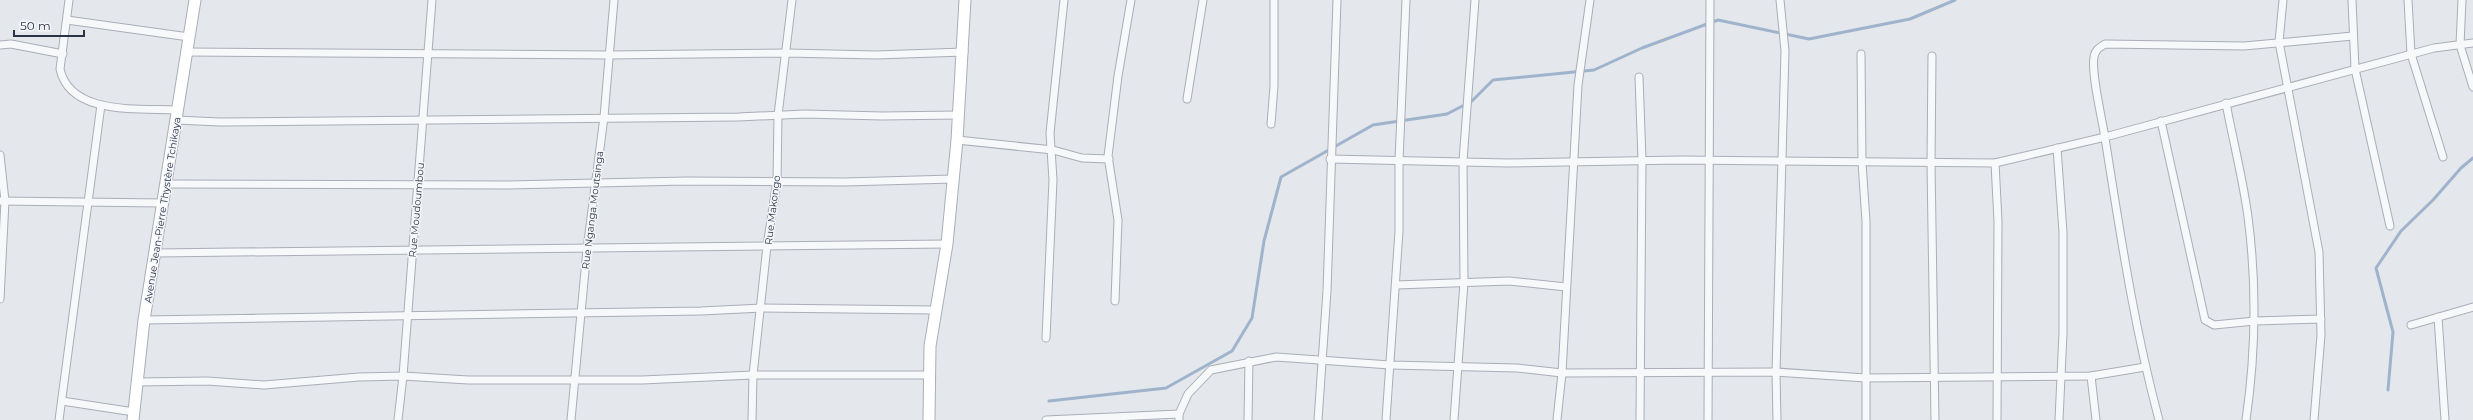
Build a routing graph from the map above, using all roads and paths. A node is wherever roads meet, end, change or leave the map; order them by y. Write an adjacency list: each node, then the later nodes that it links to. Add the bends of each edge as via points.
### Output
1 (70, 0): 21 (street)
2 (195, 0): 23 (street, Avenue Jean-Pierre Thystère Tchikaya)
3 (432, 0): 30 (street, Rue Moudoumbou)
4 (614, 0): 35 (street, Rue Nganga Moutsinga)
5 (792, 0): 31 (street, Rue Makongo)
6 (965, 0): 29 (street)
7 (1064, 0): 54 (street, via 1050,133)
8 (1131, 0): 58 (street, via 1118,76)
9 (1203, 0): 41 (street)
10 (1274, 0): 50 (street, via 1274,86)
11 (1336, 0): 57 (street)
12 (1406, 0): 59 (street)
13 (1475, 0): 61 (street)
14 (1590, 0): 64 (street, via 1578,85)
15 (1710, 0): 62 (street)
16 (1780, 0): 63 (street, via 1785,52)
17 (2283, 0): 24 (street)
18 (2352, 0): 22 (street)
19 (2408, 0): 34 (street)
20 (2462, 0): 27 (street)
21 (67, 20): 23 (street); 32 (street)
22 (2353, 36): 24 (street); 37 (street)
23 (189, 37): 28 (street, Avenue Jean-Pierre Thystère Tchikaya)
24 (2279, 42): 39 (street); 51 (street, via 2228,46 2105,44 2098,48 2094,57)
25 (2473, 43): 27 (street)
26 (0, 45): 32 (street, via 11,44)
27 (2460, 45): 34 (street); 40 (street)
28 (186, 52): 30 (street); 44 (street, Avenue Jean-Pierre Thystère Tchikaya)
29 (964, 52): 31 (street, via 876,55); 45 (street)
30 (428, 53): 35 (street); 48 (street, Rue Moudoumbou)
31 (787, 53): 35 (street); 46 (street, Rue Makongo)
32 (63, 54): 43 (street, via 60,69 62,79 85,101)
33 (1861, 54): 65 (street)
34 (2411, 54): 37 (street); 56 (street)
35 (608, 55): 47 (street, Rue Nganga Moutsinga)
36 (1932, 56): 67 (street)
37 (2355, 69): 39 (street); 76 (street)
38 (1640, 77): 60 (street)
39 (2288, 86): 42 (street); 93 (street, via 2319,252)
40 (2473, 87)
41 (1187, 99)
42 (2226, 103): 49 (street); 95 (street, via 2248,217)
43 (101, 105): 44 (street); 74 (street)
44 (176, 115): 48 (street, via 220,122); 70 (street, Avenue Jean-Pierre Thystère Tchikaya)
45 (958, 115): 46 (street); 52 (street)
46 (778, 116): 47 (street); 69 (street, Rue Makongo)
47 (604, 117): 48 (street); 71 (street, Rue Nganga Moutsinga)
48 (422, 121): 72 (street, Rue Moudoumbou)
49 (2161, 121): 51 (street); 95 (street, via 2205,320 2214,325)
50 (1271, 124)
51 (2105, 137): 53 (street); 102 (street, via 2120,236)
52 (957, 140): 54 (street); 68 (street)
53 (2057, 148): 66 (street); 110 (street, via 2063,232 2063,333)
54 (1053, 150): 58 (street, via 1082,158); 97 (street, via 1051,271)
55 (0, 155): 73 (street)
56 (2443, 157)
57 (1330, 159): 59 (street); 98 (street, via 1327,291)
58 (1109, 160): 86 (street, via 1118,220)
59 (1399, 160): 61 (street); 83 (street)
60 (1642, 160): 62 (street); 64 (street); 105 (street)
61 (1463, 161): 64 (street); 82 (street)
62 (1709, 161): 63 (street); 106 (street)
63 (1781, 161): 65 (street); 103 (street)
64 (1575, 163): 84 (street)
65 (1862, 163): 67 (street); 113 (street, via 1866,221)
66 (1995, 163): 67 (street); 115 (street, via 1998,222)
67 (1931, 164): 114 (street)
68 (954, 179): 69 (street); 77 (street)
69 (777, 181): 71 (street); 78 (street, Rue Makongo)
70 (166, 184): 72 (street); 75 (street, Avenue Jean-Pierre Thystère Tchikaya)
71 (595, 184): 72 (street); 79 (street, Rue Nganga Moutsinga)
72 (419, 186): 80 (street, Rue Moudoumbou)
73 (3, 201): 74 (street); 85 (street)
74 (87, 201): 75 (street); 117 (street)
75 (162, 203): 81 (street, Avenue Jean-Pierre Thystère Tchikaya)
76 (2390, 226)
77 (947, 244): 78 (street); 89 (street)
78 (767, 246): 79 (street); 88 (street, Rue Makongo)
79 (587, 250): 80 (street); 90 (street, Rue Nganga Moutsinga)
80 (412, 251): 81 (street); 91 (street, Rue Moudoumbou)
81 (156, 253): 94 (street, Avenue Jean-Pierre Thystère Tchikaya)
82 (1464, 282): 83 (street); 84 (street, via 1509,281); 101 (street)
83 (1396, 284): 100 (street)
84 (1566, 287): 104 (street)
85 (0, 299)
86 (1115, 301)
87 (2473, 307): 92 (street)
88 (762, 308): 89 (street); 90 (street); 107 (street, Rue Makongo)
89 (934, 310): 108 (street)
90 (580, 312): 91 (street); 112 (street, Rue Nganga Moutsinga)
91 (407, 315): 94 (street); 109 (street, Rue Moudoumbou)
92 (2438, 317): 96 (street); 143 (street)
93 (2321, 319): 95 (street); 142 (street)
94 (144, 320): 116 (street, Avenue Jean-Pierre Thystère Tchikaya)
95 (2255, 321): 141 (street, via 2254,360)
96 (2411, 325)
97 (1046, 338)
98 (1321, 359): 99 (street, via 1276,357); 100 (street); 128 (street)
99 (1249, 361): 119 (street, via 1211,370 1188,394); 127 (street)
100 (1390, 365): 101 (street); 129 (street)
101 (1457, 367): 104 (street, via 1517,368); 130 (street)
102 (2145, 367): 111 (street); 140 (street)
103 (1776, 372): 106 (street); 113 (street); 134 (street)
104 (1562, 373): 105 (street); 131 (street)
105 (1640, 373): 106 (street); 132 (street)
106 (1710, 373): 133 (street)
107 (753, 375): 108 (street); 112 (street, via 642,380); 124 (street, Rue Makongo)
108 (928, 375): 125 (street)
109 (403, 376): 112 (street, via 468,380); 116 (street, via 359,377 264,386 207,381); 122 (street, Rue Moudoumbou)
110 (2060, 376): 111 (street); 115 (street); 138 (street)
111 (2091, 376): 139 (street)
112 (576, 378): 123 (street, Rue Nganga Moutsinga)
113 (1866, 378): 114 (street); 135 (street)
114 (1935, 378): 115 (street); 136 (street)
115 (1997, 378): 137 (street)
116 (137, 382): 118 (street, Avenue Jean-Pierre Thystère Tchikaya)
117 (62, 401): 118 (street); 121 (street)
118 (133, 416)
119 (1179, 417): 120 (street)
120 (1114, 418): 126 (street)
121 (59, 420)
122 (398, 420)
123 (571, 420)
124 (752, 420)
125 (929, 420)
126 (1046, 420)
127 (1248, 420)
128 (1318, 420)
129 (1386, 420)
130 (1454, 420)
131 (1557, 420)
132 (1640, 420)
133 (1708, 420)
134 (1777, 420)
135 (1866, 420)
136 (1935, 420)
137 (1997, 420)
138 (2060, 420)
139 (2096, 420)
140 (2159, 420)
141 (2246, 420)
142 (2314, 420)
143 (2445, 420)

